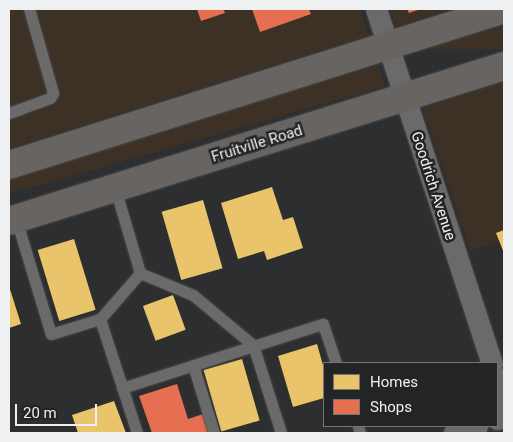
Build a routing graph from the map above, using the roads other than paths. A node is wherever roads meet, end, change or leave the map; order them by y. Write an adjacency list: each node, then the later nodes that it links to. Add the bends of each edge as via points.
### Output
1 (29, 9): 7 (lane, via 53,92 50,98)
2 (376, 9): 4 (street, Goodrich Avenue)
3 (504, 9): 4 (main road)
4 (388, 46): 6 (street, Goodrich Avenue); 8 (main road)
5 (504, 66): 6 (main road, Fruitville Road)
6 (404, 97): 9 (main road, Fruitville Road); 15 (street, Goodrich Avenue)
7 (9, 113)
8 (9, 165)
9 (115, 188): 10 (main road, Fruitville Road); 11 (lane)
10 (12, 220): 12 (lane, via 51,334)
11 (140, 273): 12 (lane); 13 (lane, via 193,295)
12 (100, 319): 18 (lane)
13 (253, 345): 14 (lane, via 323,324); 16 (lane); 23 (lane)
14 (336, 362)
15 (492, 362)
16 (192, 365): 18 (lane); 22 (lane)
17 (498, 381): 19 (street)
18 (122, 388): 21 (lane)
19 (504, 400)
20 (474, 427): 24 (street)
21 (137, 433)
22 (214, 433)
23 (281, 433)
24 (454, 433)

